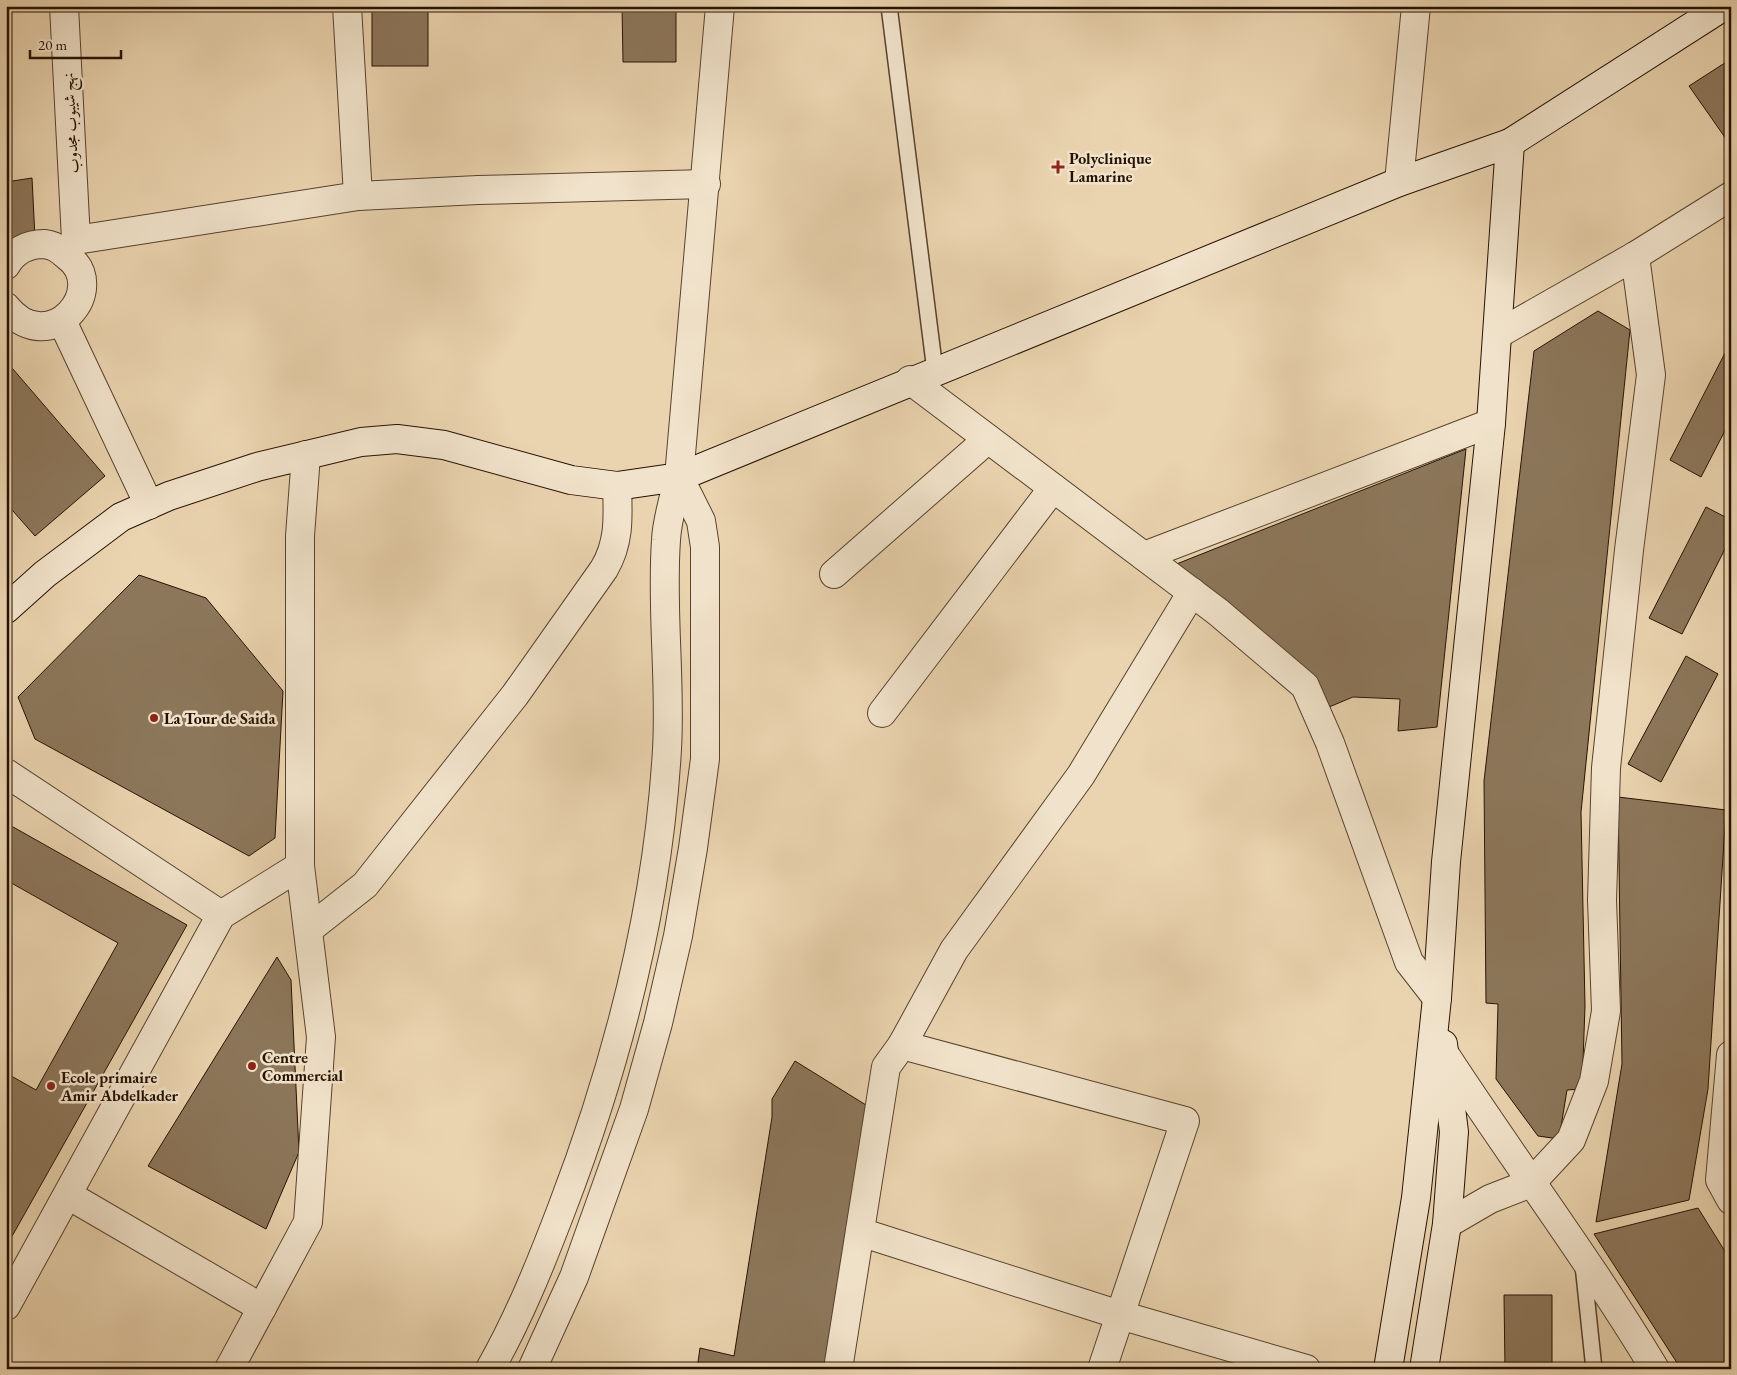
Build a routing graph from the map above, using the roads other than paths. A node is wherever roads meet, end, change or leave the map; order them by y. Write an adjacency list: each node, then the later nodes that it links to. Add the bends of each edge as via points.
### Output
1 (64, 6): 12 (street, نهج شيبوب مجدوب)
2 (347, 6): 10 (street)
3 (720, 6): 9 (street)
4 (889, 6): 18 (lane)
5 (1416, 6): 8 (street)
6 (1724, 6): 7 (street)
7 (1510, 143): 8 (street); 17 (street)
8 (1398, 182): 18 (street)
9 (706, 184): 10 (street); 22 (street)
10 (358, 196): 12 (street)
11 (1731, 196): 13 (street)
12 (68, 249): 14 (street, via 33,244); 16 (street, نهج شيبوب مجدوب, via 82,280 77,306)
13 (1635, 256): 17 (street); 39 (street, via 1651,375 1606,768 1602,900 1606,1011 1594,1082 1571,1140)
14 (8, 258)
15 (6, 307): 16 (street, via 16,319 44,327)
16 (62, 321): 25 (street)
17 (1498, 334): 19 (street)
18 (922, 376): 20 (street); 22 (street)
19 (1491, 423): 26 (street); 35 (street, via 1446,862)
20 (988, 438): 24 (street); 27 (street)
21 (306, 455): 23 (street, via 361,442 397,439 444,445 571,480); 25 (street, via 257,467); 32 (street, via 300,536)
22 (679, 477): 23 (street); 49 (street, via 666,541 667,748 657,850 640,950 616,1049 586,1146 550,1241 507,1339); 50 (street, via 701,521 705,547 705,759 694,848 669,975 634,1109 574,1277)
23 (617, 486): 34 (street, via 616,539 612,556 604,569 515,695 365,885)
24 (1053, 488): 26 (street); 30 (street)
25 (149, 505): 29 (street, via 121,518 45,574)
26 (1144, 556): 28 (street)
27 (834, 574)
28 (1192, 592): 35 (street, via 1305,686 1330,743 1409,962); 36 (street, via 1081,775 954,950)
29 (6, 609)
30 (882, 713)
31 (6, 773): 33 (street)
32 (300, 866): 33 (street); 34 (street)
33 (221, 915): 40 (street)
34 (308, 930): 46 (street, via 321,1037 308,1222)
35 (1437, 998): 37 (street); 54 (street, via 1416,1198)
36 (902, 1045): 43 (street, via 886,1067); 47 (street, via 1185,1121)
37 (1444, 1053): 39 (street); 42 (street, via 1454,1132)
38 (1731, 1055): 41 (street, via 1720,1180)
39 (1531, 1184): 42 (street, via 1490,1200); 44 (street)
40 (68, 1195): 45 (street); 46 (street)
41 (1731, 1200)
42 (1447, 1224): 55 (street)
43 (860, 1232): 47 (street); 51 (street)
44 (1582, 1256): 56 (lane); 57 (street)
45 (6, 1306)
46 (262, 1308): 48 (street)
47 (1120, 1315): 52 (street); 53 (street)
48 (229, 1369)
49 (490, 1369)
50 (532, 1369)
51 (838, 1369)
52 (1102, 1369)
53 (1306, 1369)
54 (1388, 1369)
55 (1424, 1369)
56 (1594, 1369)
57 (1655, 1369)

